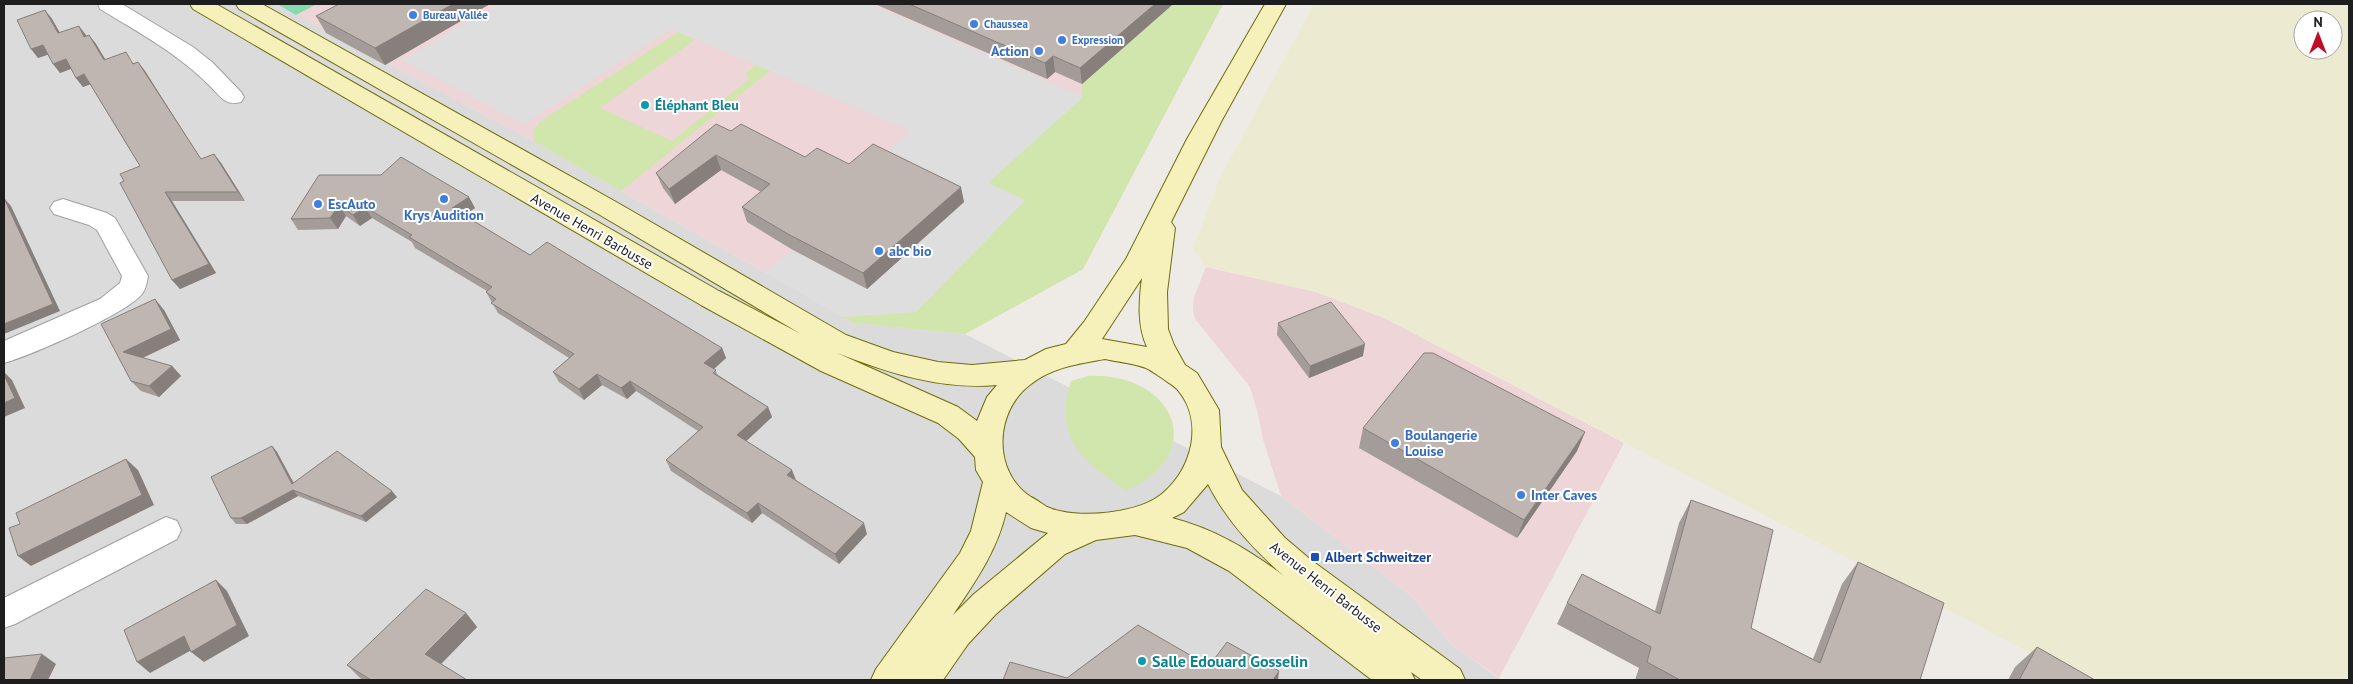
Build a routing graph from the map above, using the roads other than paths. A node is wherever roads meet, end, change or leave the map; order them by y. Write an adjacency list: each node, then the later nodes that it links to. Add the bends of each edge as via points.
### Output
1 (108, 4): 5 (street, via 185,52)
2 (201, 4): 12 (street, Avenue Henri Barbusse, via 717,302 831,363 948,415)
3 (247, 4): 10 (street, Avenue Henri Barbusse, via 836,342 890,362 938,373 972,376)
4 (1276, 4): 7 (street, via 1200,137)
5 (233, 97)
6 (63, 208): 9 (street, via 106,224 134,276 132,288 109,306)
7 (1165, 210): 8 (street, via 1109,311); 11 (street, via 1154,297 1154,329)
8 (1076, 351): 10 (street, via 1042,362); 11 (street, via 1105,349 1133,353 1151,358)
9 (4, 354)
10 (1027, 371): 12 (street, via 1007,389 993,410 987,425)
11 (1174, 371): 13 (street, via 1193,389 1205,410 1210,434)
12 (986, 450): 14 (street)
13 (1208, 450): 15 (street, via 1198,474 1180,496 1164,509); 22 (street, Avenue Henri Barbusse, via 1231,499 1274,548)
14 (997, 483): 16 (street, via 1032,514 1071,527); 19 (street, via 988,523 971,563)
15 (1135, 522): 16 (street); 21 (street, via 1194,537 1240,561)
16 (1092, 528): 20 (street, via 1054,546 999,592 956,634)
17 (166, 530): 18 (street)
18 (4, 614)
19 (888, 680)
20 (922, 680)
21 (1398, 680)
22 (1448, 680)

